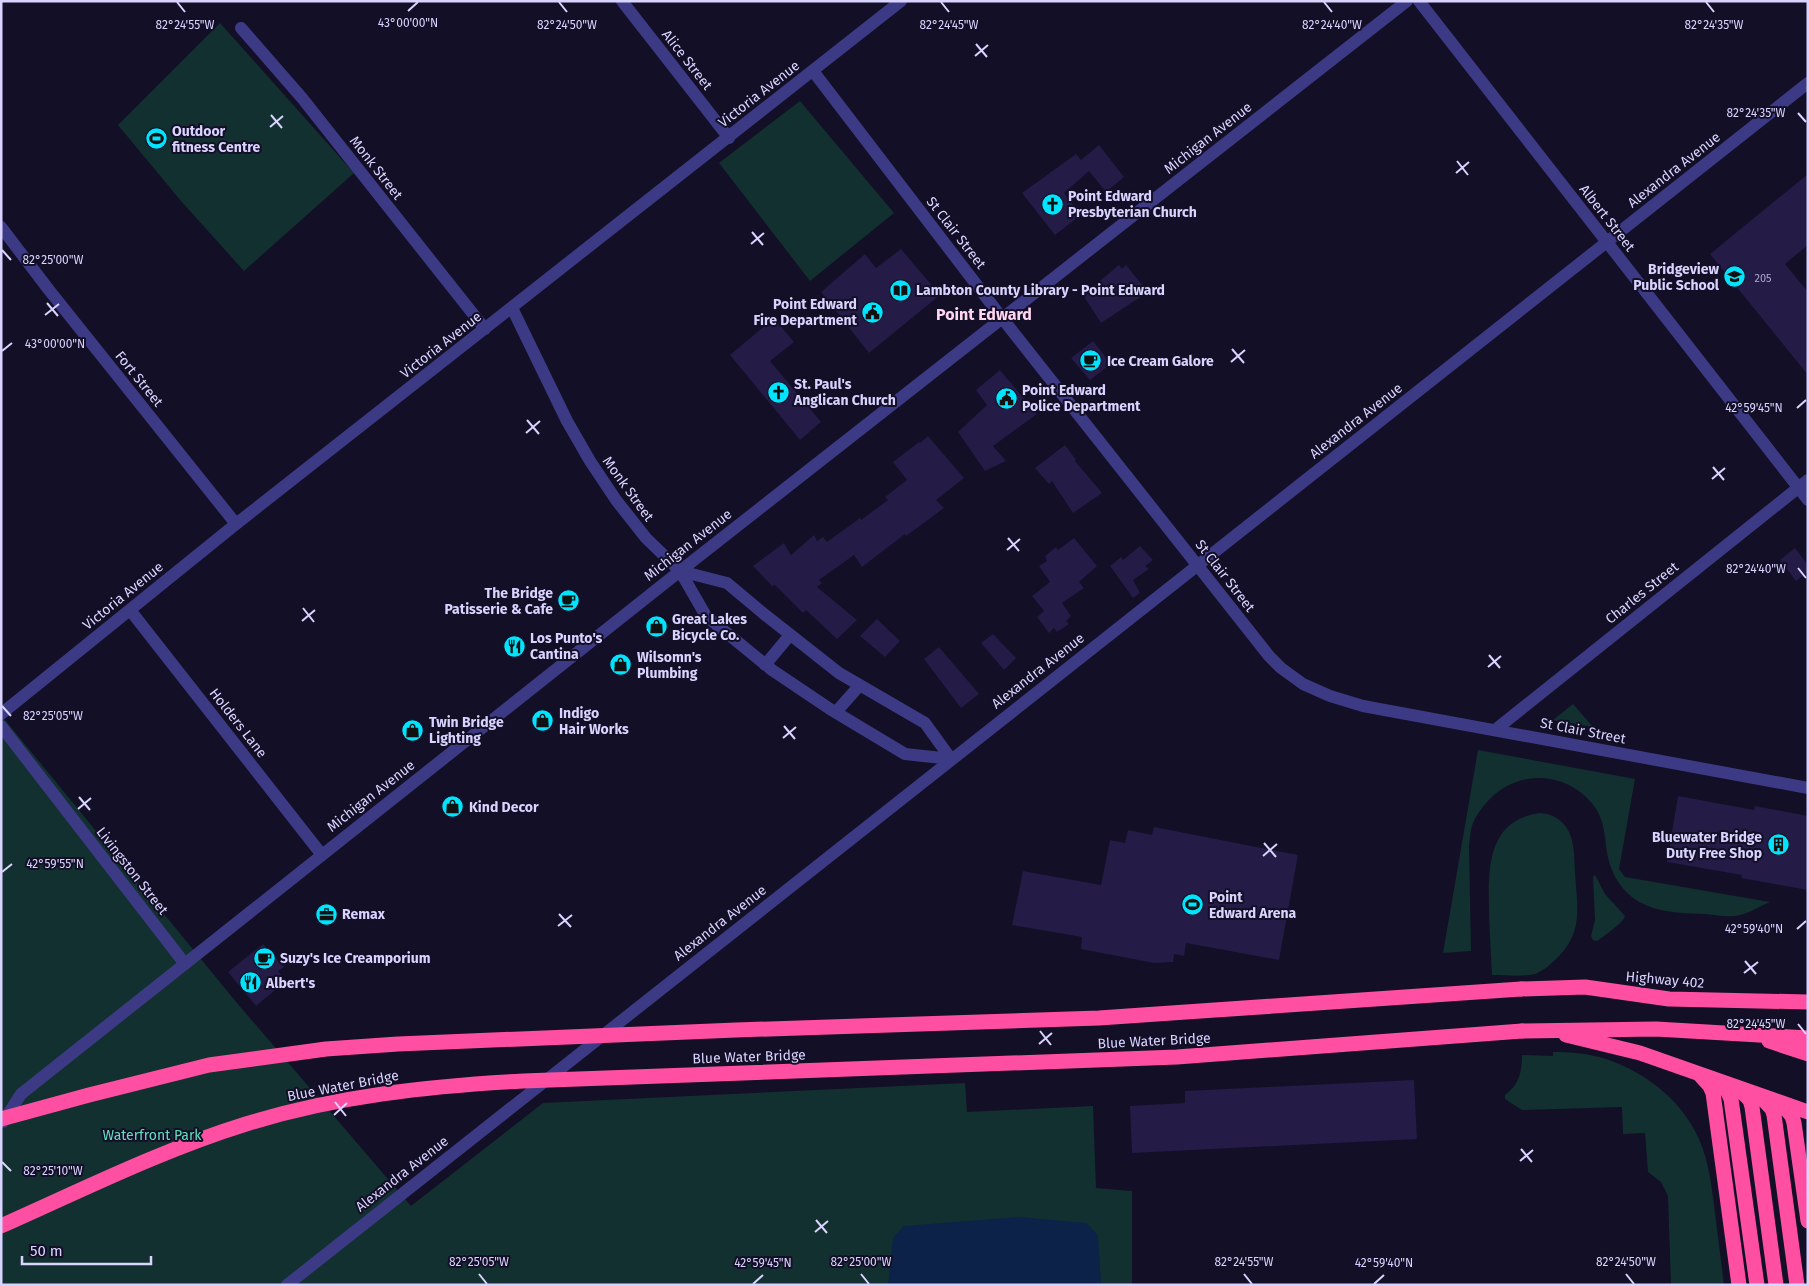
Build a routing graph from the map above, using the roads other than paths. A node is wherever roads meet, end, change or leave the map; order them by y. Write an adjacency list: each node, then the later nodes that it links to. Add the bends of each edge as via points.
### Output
1 (622, 1): 8 (street, Alice Street)
2 (901, 1): 6 (street, Victoria Avenue)
3 (1407, 1): 12 (street, Michigan Avenue)
4 (1418, 1): 10 (street, Albert Street)
5 (241, 28): 13 (street, Monk Street, via 302,98)
6 (813, 71): 8 (street, Victoria Avenue); 12 (street, St Clair Street)
7 (1808, 83): 10 (street, Alexandra Avenue)
8 (729, 138): 11 (street, Victoria Avenue)
9 (1, 227): 16 (street, Fort Street)
10 (1607, 242): 14 (street, Albert Street); 17 (street, Alexandra Avenue)
11 (512, 308): 13 (street, Victoria Avenue); 18 (street, Monk Street, via 590,461 646,538)
12 (1002, 318): 17 (street, St Clair Street); 18 (street, Michigan Avenue)
13 (486, 329): 16 (street, Victoria Avenue)
14 (1803, 484): 15 (street, Albert Street); 26 (street, Charles Street)
15 (1808, 500)
16 (236, 524): 19 (street, Victoria Avenue)
17 (1197, 565): 26 (street, St Clair Street, via 1270,656 1303,684 1363,706); 27 (street, Alexandra Avenue)
18 (680, 571): 20 (street, Monk Street, via 727,583); 21 (street, Monk Street, via 706,616); 29 (street, Michigan Avenue)
19 (130, 610): 24 (street, Victoria Avenue); 29 (street, Holders Lane)
20 (790, 635): 21 (street); 22 (street, Monk Street)
21 (765, 665): 23 (street, Monk Street)
22 (860, 685): 23 (street); 27 (street, Monk Street, via 925,722)
23 (836, 712): 27 (street, Monk Street, via 905,754)
24 (1, 714)
25 (1, 726): 30 (street, Livingston Street)
26 (1495, 730): 28 (street, St Clair Street)
27 (951, 759): 47 (street, Alexandra Avenue)
28 (1808, 788)
29 (322, 855): 30 (street, Michigan Avenue)
30 (184, 964): 44 (street, Michigan Avenue, via 21,1094)
31 (1520, 989): 32 (highway, Highway 402, via 1585,987 1669,999); 43 (highway, Blue Water Bridge, bridge, via 1099,1018 726,1030 326,1049 209,1065)
32 (1808, 1002)
33 (1545, 1030): 34 (highway, via 1656,1029); 37 (highway, via 1640,1053); 46 (highway, Blue Water Bridge, bridge, via 1177,1057 523,1081 421,1088 343,1100 200,1139)
34 (1750, 1034): 35 (highway); 36 (highway)
35 (1808, 1038)
36 (1808, 1054)
37 (1699, 1074): 38 (highway); 48 (highway, via 1713,1093)
38 (1717, 1080): 39 (highway); 49 (highway, via 1731,1099)
39 (1737, 1088): 40 (highway); 50 (highway, via 1750,1100 1752,1107)
40 (1760, 1096): 41 (highway); 51 (highway, via 1772,1108 1774,1115)
41 (1781, 1103): 42 (highway); 45 (highway, via 1794,1123)
42 (1806, 1113)
43 (1, 1119)
44 (1, 1125)
45 (1808, 1222)
46 (1, 1226)
47 (287, 1285)
48 (1739, 1285)
49 (1757, 1285)
50 (1776, 1285)
51 (1798, 1285)

